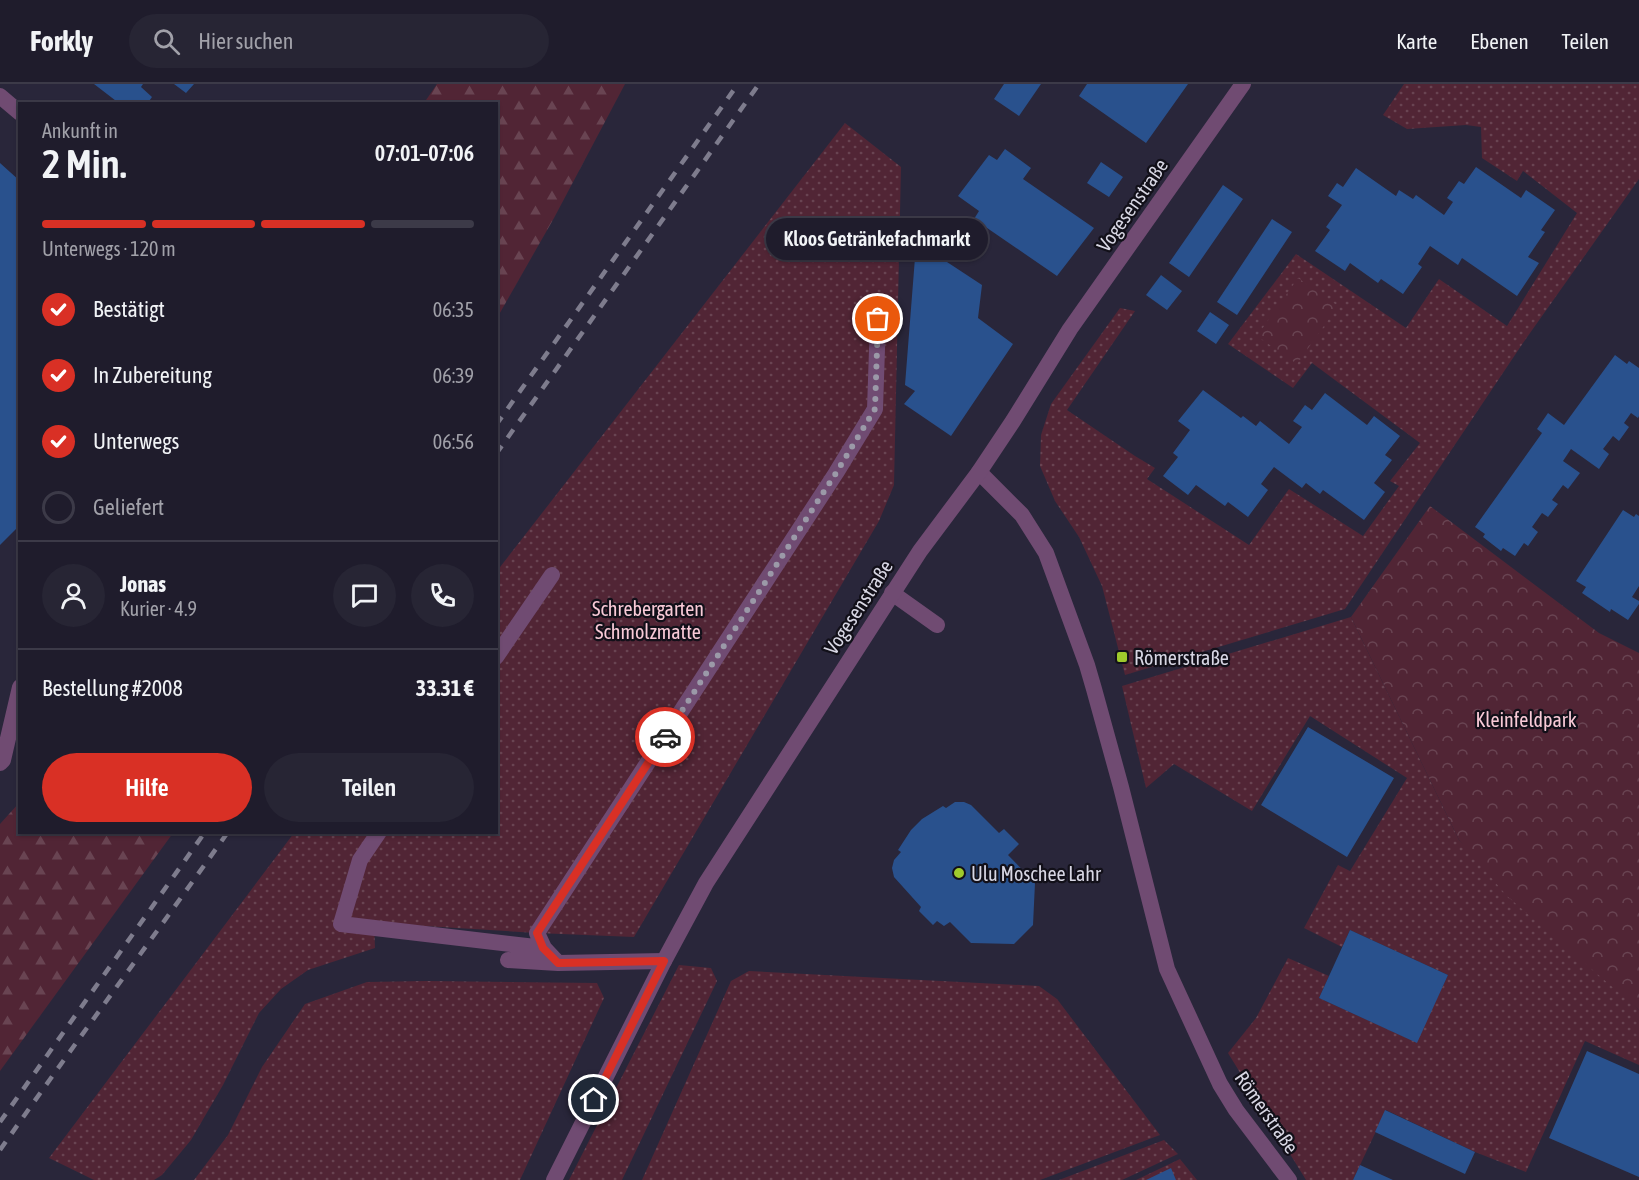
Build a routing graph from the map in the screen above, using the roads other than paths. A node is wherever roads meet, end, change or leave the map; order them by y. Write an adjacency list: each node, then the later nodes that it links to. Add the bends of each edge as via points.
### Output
1 (1243, 84): 5 (street, Vogesenstraße, via 1070,329)
2 (0, 96): 3 (street)
3 (18, 111)
4 (878, 319): 13 (street, via 875,409 537,933)
5 (979, 472): 7 (street, Vogesenstraße); 18 (street, Römerstraße, via 1022,515 1046,554 1094,689 1167,969 1220,1084)
6 (552, 575): 9 (street)
7 (892, 593): 8 (street); 15 (street, Vogesenstraße, via 706,883)
8 (938, 625)
9 (498, 654)
10 (18, 696): 11 (street)
11 (0, 763)
12 (378, 834): 13 (street, via 360,860 341,924)
13 (543, 948): 16 (street)
14 (508, 960): 16 (street)
15 (664, 961): 16 (street); 17 (street, Vogesenstraße)
16 (558, 963)
17 (554, 1180)
18 (1289, 1180)

